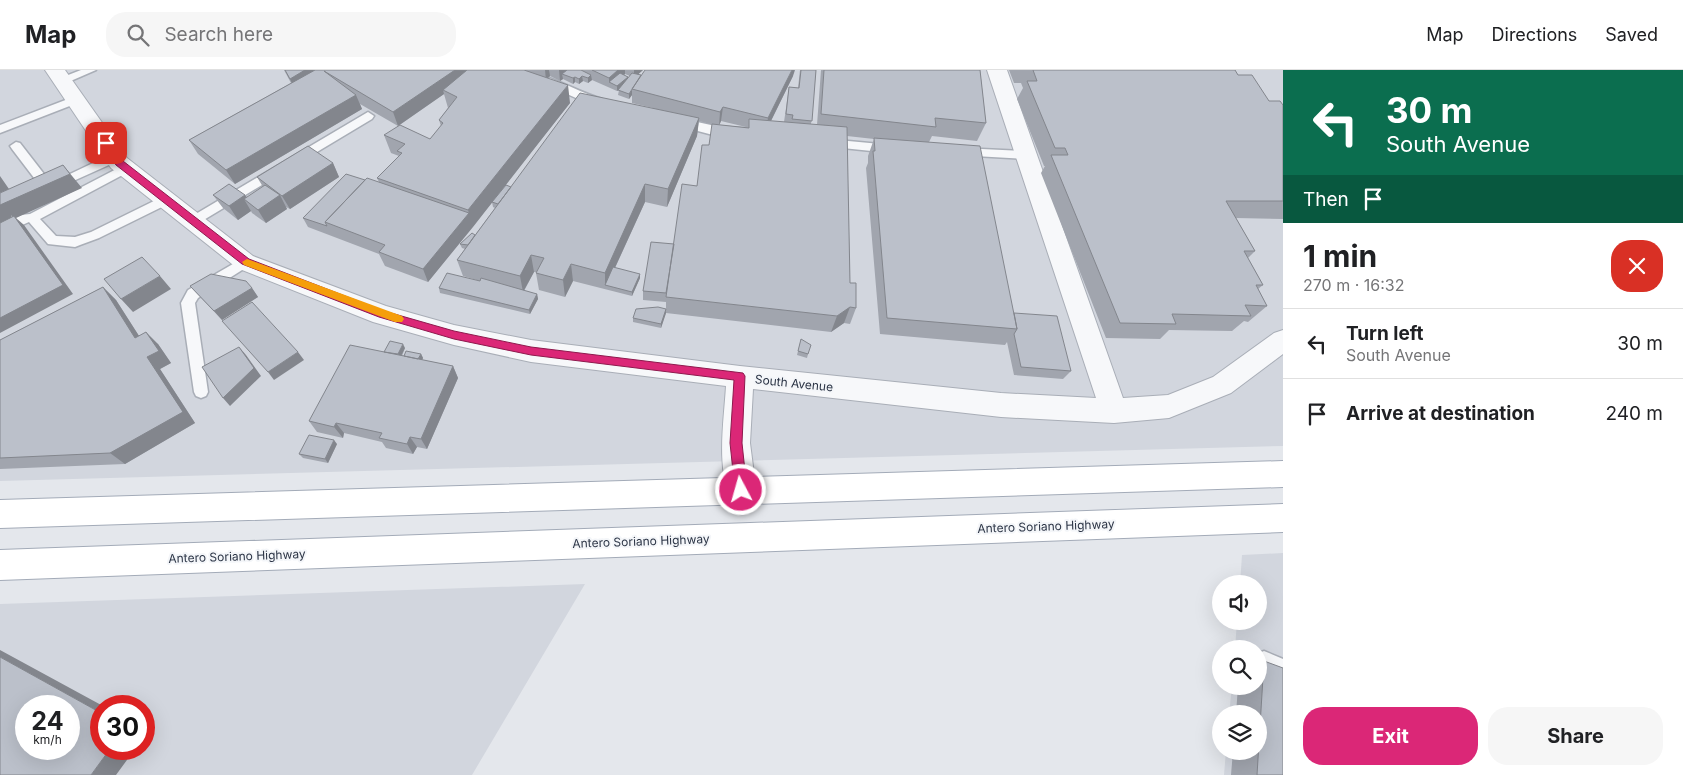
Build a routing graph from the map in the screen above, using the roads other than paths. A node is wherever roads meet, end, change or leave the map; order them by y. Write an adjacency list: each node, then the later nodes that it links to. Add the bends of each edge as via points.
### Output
1 (91, 70): 4 (lane)
2 (518, 70): 5 (lane)
3 (997, 70): 14 (street)
4 (64, 84): 8 (lane); 15 (street, South Avenue)
5 (608, 104)
6 (368, 116): 18 (lane)
7 (665, 118): 9 (lane, via 713,131)
8 (0, 129)
9 (742, 134)
10 (817, 142): 12 (lane)
11 (16, 146): 15 (lane, via 44,190)
12 (901, 150)
13 (949, 152): 14 (lane)
14 (1026, 155): 24 (street)
15 (121, 163): 16 (street, South Avenue); 17 (lane)
16 (166, 200): 17 (lane, via 75,242 53,241); 18 (street, South Avenue)
17 (32, 218): 19 (lane, via 24,218)
18 (193, 221): 20 (street, South Avenue)
19 (0, 230)
20 (245, 262): 22 (street, South Avenue, via 382,314 454,335 531,351); 23 (lane, via 193,294 188,303)
21 (1283, 340): 24 (street, South Avenue, via 1222,385 1169,406)
22 (740, 376): 24 (street, South Avenue, via 1001,405); 26 (street, via 736,443)
23 (201, 392)
24 (1114, 411)
25 (1283, 474): 26 (main road)
26 (741, 490): 27 (main road)
27 (0, 514)
28 (1283, 518): 29 (main road, Antero Soriano Highway)
29 (0, 565)
30 (1267, 661): 31 (lane)
31 (1283, 668)

